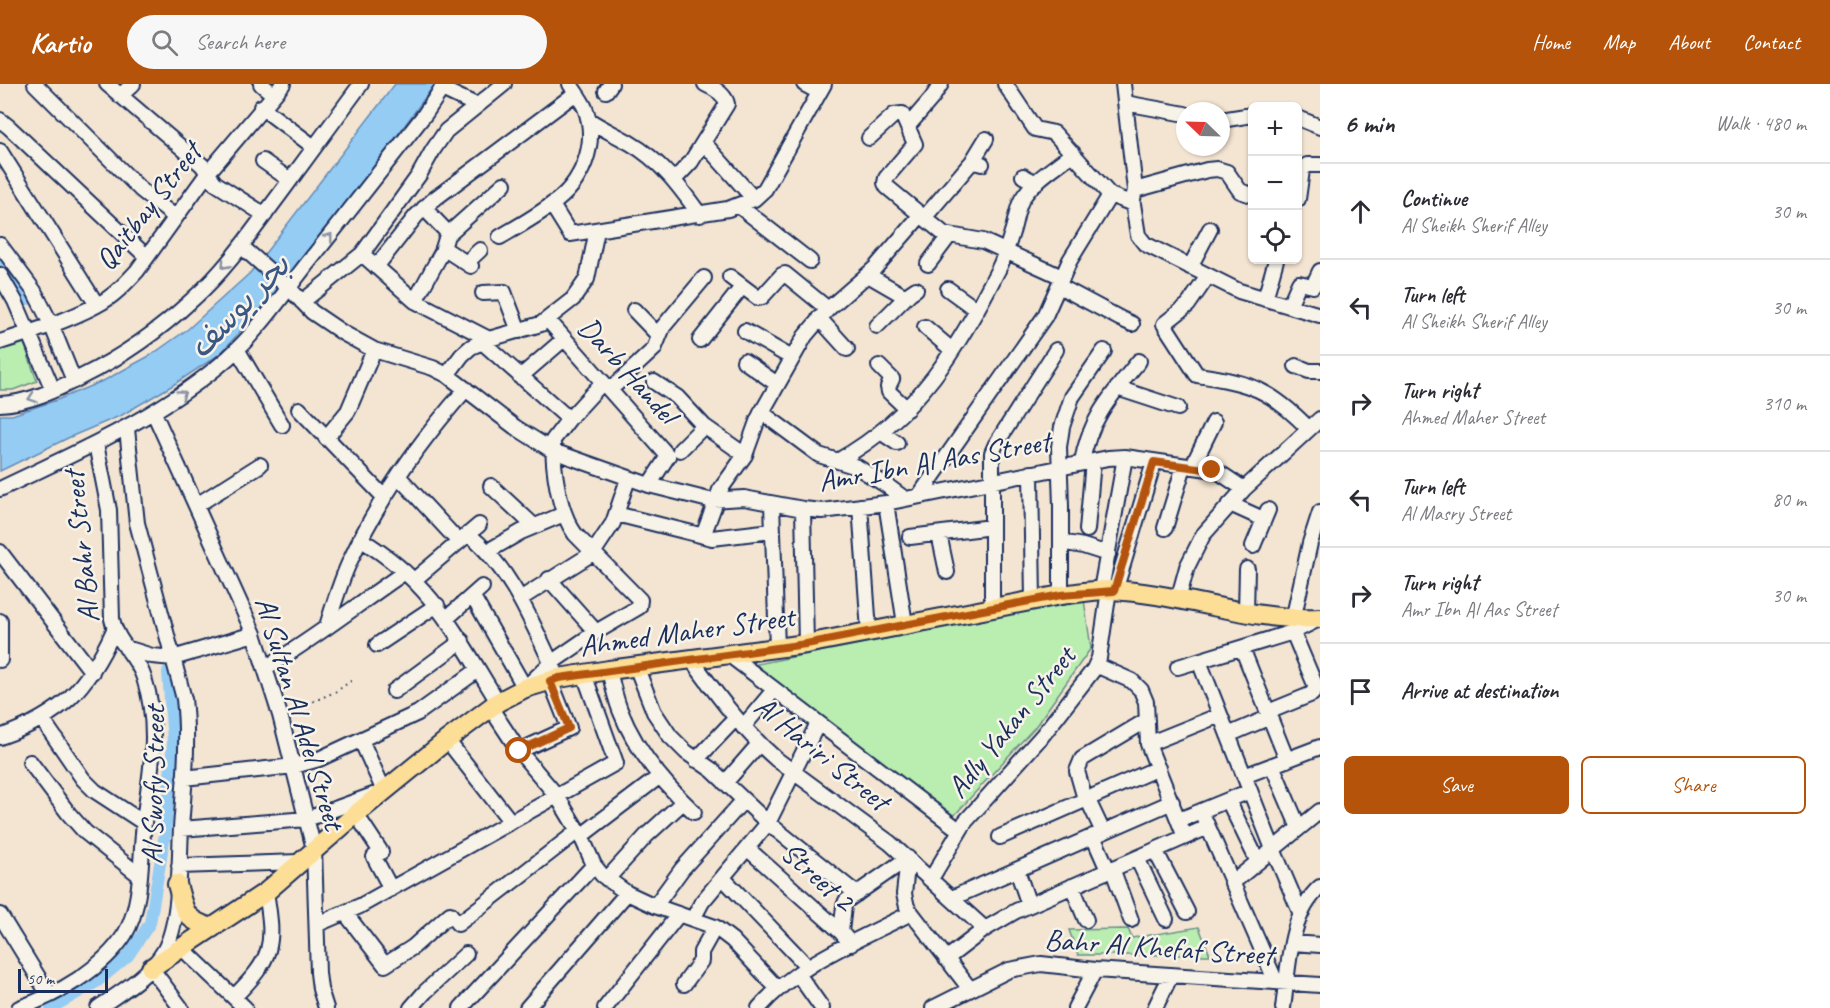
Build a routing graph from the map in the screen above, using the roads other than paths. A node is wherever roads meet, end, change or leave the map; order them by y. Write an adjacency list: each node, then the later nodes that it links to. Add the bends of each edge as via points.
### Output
1 (35, 84): 52 (street, via 135,185)
2 (108, 84): 16 (street)
3 (133, 84): 16 (street)
4 (261, 84): 15 (street)
5 (361, 84): 31 (street)
6 (504, 84): 18 (street)
7 (705, 84): 30 (street, via 727,103)
8 (804, 84): 14 (street)
9 (941, 84): 26 (street)
10 (1005, 84): 32 (street, via 1033,126 1054,133)
11 (1123, 84): 17 (street)
12 (443, 86): 18 (street); 78 (street, one-way to 12, via 425,114)
13 (573, 88): 24 (street); 49 (street)
14 (822, 88): 46 (street, via 773,176)
15 (278, 89): 19 (street, Qaitbay Street)
16 (120, 96): 37 (street, via 202,165)
17 (1125, 103): 20 (street); 45 (street)
18 (476, 105): 64 (street, via 439,140 419,175)
19 (261, 107): 31 (street); 37 (street, Qaitbay Street)
20 (1176, 112)
21 (1248, 116): 22 (street)
22 (1230, 119)
23 (0, 120): 65 (street)
24 (589, 120): 40 (street, via 644,153); 47 (street, via 590,145 582,170)
25 (1302, 120): 27 (street)
26 (908, 126): 28 (street, via 904,116 897,114); 53 (street, via 915,144 885,183)
27 (1320, 127)
28 (869, 138)
29 (986, 139): 53 (street, via 967,177)
30 (704, 143): 40 (street); 46 (street)
31 (314, 147): 39 (street)
32 (1073, 153): 41 (street); 44 (street)
33 (1, 156): 85 (street)
34 (263, 161): 39 (street)
35 (1320, 165): 36 (street, via 1307,165)
36 (1302, 170)
37 (207, 174): 51 (street, via 224,191); 52 (street, Qaitbay Street)
38 (1023, 176): 41 (street)
39 (290, 180): 51 (street)
40 (674, 180): 50 (street)
41 (1036, 183): 63 (street, via 1023,197)
42 (504, 184): 56 (street)
43 (1248, 193): 45 (street, via 1240,190 1231,176 1217,169)
44 (1110, 195): 45 (street); 77 (street)
45 (1133, 197): 70 (street, via 1141,241)
46 (754, 199): 48 (street)
47 (552, 205): 54 (street, via 569,233); 58 (street)
48 (739, 206): 50 (street); 66 (street)
49 (424, 208): 56 (street); 69 (street)
50 (700, 214): 54 (street)
51 (265, 215): 61 (street)
52 (175, 217): 65 (street, Qaitbay Street)
53 (922, 217): 57 (street); 73 (street)
54 (597, 230): 91 (street, via 584,286)
55 (1210, 230): 70 (street)
56 (448, 233): 60 (street)
57 (949, 236): 63 (street, via 983,241); 67 (street)
58 (500, 237)
59 (0, 245): 92 (street, via 28,282)
60 (443, 248): 62 (street, via 469,264); 83 (street)
61 (246, 250): 78 (street, Amr Ibn Al Aas Street); 118 (street, one-way to 118, via 171,320 108,364)
62 (480, 250)
63 (1006, 251): 77 (street); 88 (street)
64 (362, 254): 69 (street); 84 (street)
65 (147, 257): 85 (street, Qaitbay Street, via 126,283)
66 (810, 261)
67 (927, 264)
68 (1275, 264): 82 (street)
69 (376, 267): 83 (street)
70 (1190, 267): 74 (street)
71 (1320, 271): 86 (street, via 1313,286 1299,283)
72 (0, 275): 98 (street)
73 (868, 275): 89 (street); 94 (street, via 911,293)
74 (1208, 276): 82 (street); 137 (street, via 1188,305 1164,324 1197,375 1231,380 1263,392)
75 (730, 277): 79 (street)
76 (704, 278): 99 (street)
77 (1060, 281): 93 (street); 160 (street, via 1045,316)
78 (285, 285): 84 (street, Amr Ibn Al Aas Street); 105 (street)
79 (742, 287): 89 (street, via 760,298 785,274); 102 (street)
80 (948, 289): 88 (street)
81 (483, 293): 96 (street, via 504,292)
82 (1265, 299): 86 (street)
83 (415, 301): 101 (street)
84 (302, 302): 106 (street, Amr Ibn Al Aas Street, via 332,327)
85 (97, 305): 92 (street, Qaitbay Street)
86 (1289, 306): 90 (street)
87 (634, 310): 99 (street)
88 (977, 310): 107 (street)
89 (824, 314): 104 (street); 110 (street)
90 (1320, 315)
91 (548, 320): 96 (street); 100 (street, Darb Handel)
92 (51, 324): 98 (street, Qaitbay Street); 118 (street)
93 (1132, 324)
94 (877, 326)
95 (925, 327): 107 (street)
96 (519, 331): 101 (street)
97 (745, 331): 110 (street)
98 (29, 333): 103 (street, Qaitbay Street); 124 (street)
99 (659, 336): 121 (street, via 654,349)
100 (564, 339): 117 (street); 121 (street, Darb Handel)
101 (485, 340): 116 (street, via 462,355); 117 (street)
102 (700, 340)
103 (0, 342)
104 (847, 348)
105 (237, 350): 129 (street, one-way to 105); 134 (street)
106 (374, 350): 116 (street, Amr Ibn Al Aas Street); 139 (street, via 348,411)
107 (952, 350): 130 (street)
108 (1056, 350): 155 (street, via 994,448)
109 (1104, 351): 151 (street, via 1067,407)
110 (792, 358): 120 (street)
111 (744, 361): 120 (street)
112 (1139, 361): 122 (street)
113 (879, 366): 130 (street, via 892,379 889,392)
114 (1296, 366): 115 (street)
115 (1320, 371)
116 (447, 375): 123 (street, Amr Ibn Al Aas Street)
117 (520, 377): 131 (street)
118 (74, 381): 124 (street)
119 (654, 382): 135 (street, via 681,401)
120 (777, 384): 128 (street)
121 (607, 386): 131 (street); 156 (street, Darb Handel, via 668,456)
122 (1117, 388): 126 (street); 147 (street, via 1091,427)
123 (466, 389): 143 (street, Amr Ibn Al Aas Street); 153 (street)
124 (53, 390): 125 (street, one-way to 125)
125 (0, 405)
126 (1178, 408)
127 (299, 410): 139 (street)
128 (761, 412): 144 (street); 146 (street, via 819,454)
129 (154, 413): 136 (street); 167 (street, Al Sultan Al Adel Street)
130 (905, 417): 138 (street)
131 (569, 418): 143 (street, via 553,440)
132 (1320, 419): 137 (street)
133 (1214, 422): 150 (street)
134 (282, 425)
135 (704, 426): 142 (street); 144 (street)
136 (127, 429): 141 (street); 218 (street, Al Swofy Street, via 137,523)
137 (1309, 429): 159 (street)
138 (882, 433): 140 (street); 146 (street)
139 (326, 438): 161 (street)
140 (897, 443)
141 (96, 444): 158 (street); 207 (street, Al Bahr Street, via 109,510)
142 (680, 450)
143 (553, 451): 154 (street, Amr Ibn Al Aas Street); 171 (street)
144 (745, 455): 163 (street)
145 (1125, 457): 147 (street, Amr Ibn Al Aas Street); 148 (street, Amr Ibn Al Aas Street); 188 (street)
146 (839, 460): 162 (street, via 866,472)
147 (1087, 462): 151 (street, Amr Ibn Al Aas Street); 176 (street)
148 (1154, 462): 150 (street, Amr Ibn Al Aas Street); 193 (street)
149 (260, 465): 167 (street)
150 (1188, 466): 159 (street, Amr Ibn Al Aas Street, via 1216,471); 175 (street)
151 (1059, 468): 152 (street, Amr Ibn Al Aas Street); 183 (street)
152 (1031, 473): 155 (street, Amr Ibn Al Aas Street); 196 (street)
153 (398, 476): 161 (street); 178 (street)
154 (628, 479): 156 (street, Amr Ibn Al Aas Street); 172 (street)
155 (992, 481): 160 (street, Amr Ibn Al Aas Street); 174 (street)
156 (650, 485): 163 (street, Amr Ibn Al Aas Street)
157 (491, 486): 173 (street)
158 (0, 489)
159 (1244, 489): 166 (street)
160 (919, 496): 162 (street, Amr Ibn Al Aas Street)
161 (384, 497): 182 (street)
162 (905, 499): 164 (street, Amr Ibn Al Aas Street)
163 (716, 501): 165 (street, Amr Ibn Al Aas Street, via 744,498); 180 (street)
164 (886, 503): 168 (street, Amr Ibn Al Aas Street); 204 (street)
165 (772, 504): 169 (street, Amr Ibn Al Aas Street); 177 (street)
166 (1230, 504): 184 (street, via 1265,515); 197 (street, via 1194,550)
167 (196, 505): 210 (street, Al Sultan Al Adel Street)
168 (860, 506): 169 (street, Amr Ibn Al Aas Street); 208 (street)
169 (803, 509): 212 (street)
170 (1320, 512): 206 (street)
171 (564, 514): 173 (street); 187 (street, via 575,534)
172 (616, 514): 180 (street); 187 (street)
173 (534, 526): 185 (street)
174 (992, 527): 179 (street); 199 (street)
175 (1164, 528)
176 (1087, 530)
177 (772, 531): 180 (street); 215 (street)
178 (469, 534): 185 (street); 191 (street)
179 (939, 534): 181 (street); 190 (street)
180 (703, 536)
181 (910, 537)
182 (360, 539): 191 (street); 205 (street)
183 (1061, 542): 188 (street); 194 (street)
184 (1253, 546)
185 (488, 551): 195 (street)
186 (0, 552): 228 (street)
187 (593, 553): 192 (street); 209 (street, via 640,600 637,609)
188 (1107, 554): 193 (street)
189 (1247, 569): 200 (street)
190 (947, 573)
191 (410, 576): 198 (street); 205 (street)
192 (549, 579): 195 (street); 209 (street)
193 (1108, 590): 194 (main road, Ahmed Maher Street); 197 (main road, Ahmed Maher Street); 222 (street, Adly Yakan Street)
194 (1061, 595): 196 (main road, Ahmed Maher Street)
195 (520, 599): 229 (street)
196 (1033, 600): 199 (main road, Ahmed Maher Street)
197 (1178, 600): 200 (main road, Ahmed Maher Street)
198 (437, 605): 201 (street); 213 (street)
199 (992, 608): 204 (main road, Ahmed Maher Street)
200 (1246, 612): 206 (main road, Ahmed Maher Street)
201 (447, 618): 211 (street); 231 (street, via 477,592)
202 (1320, 618): 206 (main road, Ahmed Maher Street)
203 (0, 621): 220 (street)
204 (905, 624): 208 (main road, Ahmed Maher Street)
205 (327, 626): 225 (street)
206 (1293, 626): 216 (street); 235 (street, via 1316,690)
207 (114, 630): 214 (street, Al Bahr Street); 228 (street)
208 (869, 631): 212 (main road, Ahmed Maher Street)
209 (596, 632): 229 (street)
210 (254, 634): 218 (street); 225 (street, Al Sultan Al Adel Street)
211 (462, 641): 226 (street); 233 (street)
212 (806, 644): 215 (main road, Ahmed Maher Street)
213 (376, 645)
214 (125, 648): 218 (street); 275 (street, Al Bahr Street, via 140,667 151,712 152,758)
215 (777, 648): 217 (main road, Ahmed Maher Street)
216 (1242, 648): 221 (street); 235 (street)
217 (728, 654): 219 (main road, Ahmed Maher Street); 232 (street)
218 (172, 658): 258 (street, Al Swofy Street, via 185,710)
219 (691, 659): 223 (main road, Ahmed Maher Street); 239 (street, Al Hariri Street)
220 (0, 660)
221 (1199, 661): 224 (street); 236 (street)
222 (1096, 665): 238 (street, via 1137,685 1144,696); 280 (street, Adly Yakan Street, via 1042,736)
223 (636, 666): 227 (main road, Ahmed Maher Street); 249 (street, via 654,712 670,736)
224 (1178, 667)
225 (265, 668): 253 (street, Al Sultan Al Adel Street)
226 (478, 670): 234 (street); 243 (street, via 418,713)
227 (609, 670): 230 (main road, Ahmed Maher Street); 256 (street, via 626,723)
228 (92, 672): 237 (street, via 70,699)
229 (553, 674): 230 (main road, Ahmed Maher Street); 231 (main road, Ahmed Maher Street); 248 (street, via 569,728)
230 (584, 674): 262 (street, via 616,762)
231 (525, 688): 234 (main road, Ahmed Maher Street)
232 (774, 690): 239 (street); 240 (street)
233 (394, 691)
234 (494, 705): 244 (main road, Ahmed Maher Street); 248 (street)
235 (1269, 714): 241 (street); 250 (street)
236 (1220, 715): 241 (street); 246 (street)
237 (42, 720): 242 (street); 275 (street, via 94,791)
238 (1146, 720): 246 (street); 263 (street, via 1082,759 1077,771)
239 (739, 723): 245 (street, Al Hariri Street); 249 (street)
240 (818, 723): 255 (street); 280 (street)
241 (1228, 735): 257 (street)
242 (0, 737)
243 (361, 740): 253 (street); 260 (street)
244 (447, 740): 260 (main road, Ahmed Maher Street); 274 (street)
245 (759, 744): 255 (street, Al Hariri Street); 259 (street)
246 (1148, 744): 254 (street)
247 (1320, 750): 250 (street)
248 (519, 751): 262 (street)
249 (696, 760): 259 (street)
250 (1287, 760): 252 (street)
251 (30, 762): 297 (street, via 85,832)
252 (1272, 765): 257 (street); 278 (street)
253 (294, 766): 258 (street); 272 (street, Al Sultan Al Adel Street)
254 (1158, 768): 263 (street); 267 (street)
255 (794, 772): 276 (street); 289 (street, Al Hariri Street)
256 (660, 776): 266 (street); 281 (street)
257 (1245, 776): 261 (street)
258 (184, 778): 279 (street, Al Swofy Street)
259 (725, 783): 265 (street)
260 (384, 791): 271 (main road, Ahmed Maher Street); 272 (street)
261 (1250, 791): 264 (street); 287 (street)
262 (557, 796): 274 (street); 281 (street)
263 (1086, 799): 282 (street); 283 (street)
264 (1228, 800): 268 (street); 292 (street)
265 (743, 801): 276 (street); 311 (street, via 682,869)
266 (683, 802): 270 (street); 299 (street)
267 (1172, 802): 273 (street); 282 (street)
268 (1201, 811): 273 (street); 277 (street)
269 (1320, 811): 278 (street)
270 (694, 812)
271 (356, 814): 285 (main road, Ahmed Maher Street); 305 (street, via 381,852 374,857)
272 (307, 819): 279 (street); 285 (street, Al Sultan Al Adel Street)
273 (1179, 820): 284 (street)
274 (511, 822): 305 (street)
275 (144, 823): 297 (street, Al Bahr Street)
276 (768, 823): 286 (street); 308 (street)
277 (1208, 827): 284 (street); 301 (street)
278 (1299, 828): 287 (street)
279 (181, 829): 294 (street, Al Swofy Street)
280 (959, 830): 300 (street, Adly Yakan Street)
281 (579, 833): 293 (street); 315 (street, via 458,924 450,914 413,947 385,965)
282 (1098, 834): 295 (street); 296 (street)
283 (1000, 837)
284 (1185, 837): 288 (street)
285 (314, 849): 291 (main road, Ahmed Maher Street); 322 (street, Al Sultan Al Adel Street)
286 (748, 849): 298 (street); 326 (street, Street 2)
287 (1273, 849): 292 (street); 313 (street)
288 (1155, 850): 290 (street); 312 (street)
289 (908, 858): 300 (street, Al Hariri Street); 308 (street); 314 (street, via 904,894)
290 (1137, 858): 295 (street); 319 (street)
291 (299, 862): 294 (street); 306 (main road, Ahmed Maher Street)
292 (1258, 862): 301 (street)
293 (594, 865): 299 (street); 351 (street)
294 (179, 866): 302 (street, Al Swofy Street)
295 (1110, 869): 303 (street); 321 (street)
296 (1017, 870): 309 (street); 310 (street)
297 (139, 875): 342 (street, Al Bahr Street, via 133,917 118,945 78,978)
298 (723, 878): 318 (street); 334 (street)
299 (607, 879): 307 (street)
300 (931, 879): 309 (street, Al Hariri Street)
301 (1232, 883): 337 (street)
302 (177, 884): 324 (main road, via 188,917); 333 (street, Al Swofy Street, via 171,935)
303 (1072, 886): 310 (street); 320 (street)
304 (1320, 887): 313 (street)
305 (391, 889): 315 (street)
306 (266, 892): 324 (main road, Ahmed Maher Street); 343 (street, via 271,924 269,950 260,969)
307 (627, 893): 311 (street); 352 (street)
308 (857, 894): 326 (street, via 844,903)
309 (952, 898): 325 (street, Al Hariri Street)
310 (1029, 904): 325 (street)
311 (655, 906): 316 (street)
312 (1187, 912)
313 (1300, 912): 327 (street)
314 (911, 913): 328 (street); 332 (street)
315 (346, 914): 322 (street)
316 (679, 914): 318 (street); 353 (street)
317 (0, 915): 342 (street)
318 (693, 919): 323 (street)
319 (1166, 919)
320 (1086, 920)
321 (1131, 920)
322 (318, 924): 349 (street, Al Sultan Al Adel Street, via 318,973)
323 (715, 927): 338 (street, via 701,953 701,961); 340 (street)
324 (212, 928): 330 (main road, Ahmed Maher Street)
325 (985, 929): 332 (street)
326 (841, 932): 328 (street, Street 2)
327 (1293, 943): 329 (street); 337 (street)
328 (851, 944): 334 (street)
329 (1320, 945)
330 (182, 948): 333 (main road, Ahmed Maher Street); 343 (street)
331 (466, 954): 350 (street)
332 (946, 959): 341 (street)
333 (151, 968): 344 (street, Al Swofy Street); 347 (street)
334 (803, 970): 340 (street); 355 (street)
335 (1095, 970): 336 (street, Bahr Al Khefaf Street); 341 (street, Bahr Al Khefaf Street, via 1030,964); 356 (street)
336 (1171, 975): 337 (street, Bahr Al Khefaf Street); 357 (street)
337 (1281, 982): 339 (street, Bahr Al Khefaf Street); 358 (street)
338 (684, 984)
339 (1320, 985)
340 (778, 989): 354 (street)
341 (970, 989): 345 (street, Bahr Al Khefaf Street)
342 (49, 995): 346 (street, Al Bahr Street)
343 (234, 997): 348 (street)
344 (104, 1006)
345 (936, 1007)
346 (19, 1008)
347 (181, 1008)
348 (245, 1008)
349 (326, 1008)
350 (411, 1008)
351 (461, 1008)
352 (527, 1008)
353 (605, 1008)
354 (759, 1008)
355 (821, 1008)
356 (1075, 1008)
357 (1155, 1008)
358 (1283, 1008)

